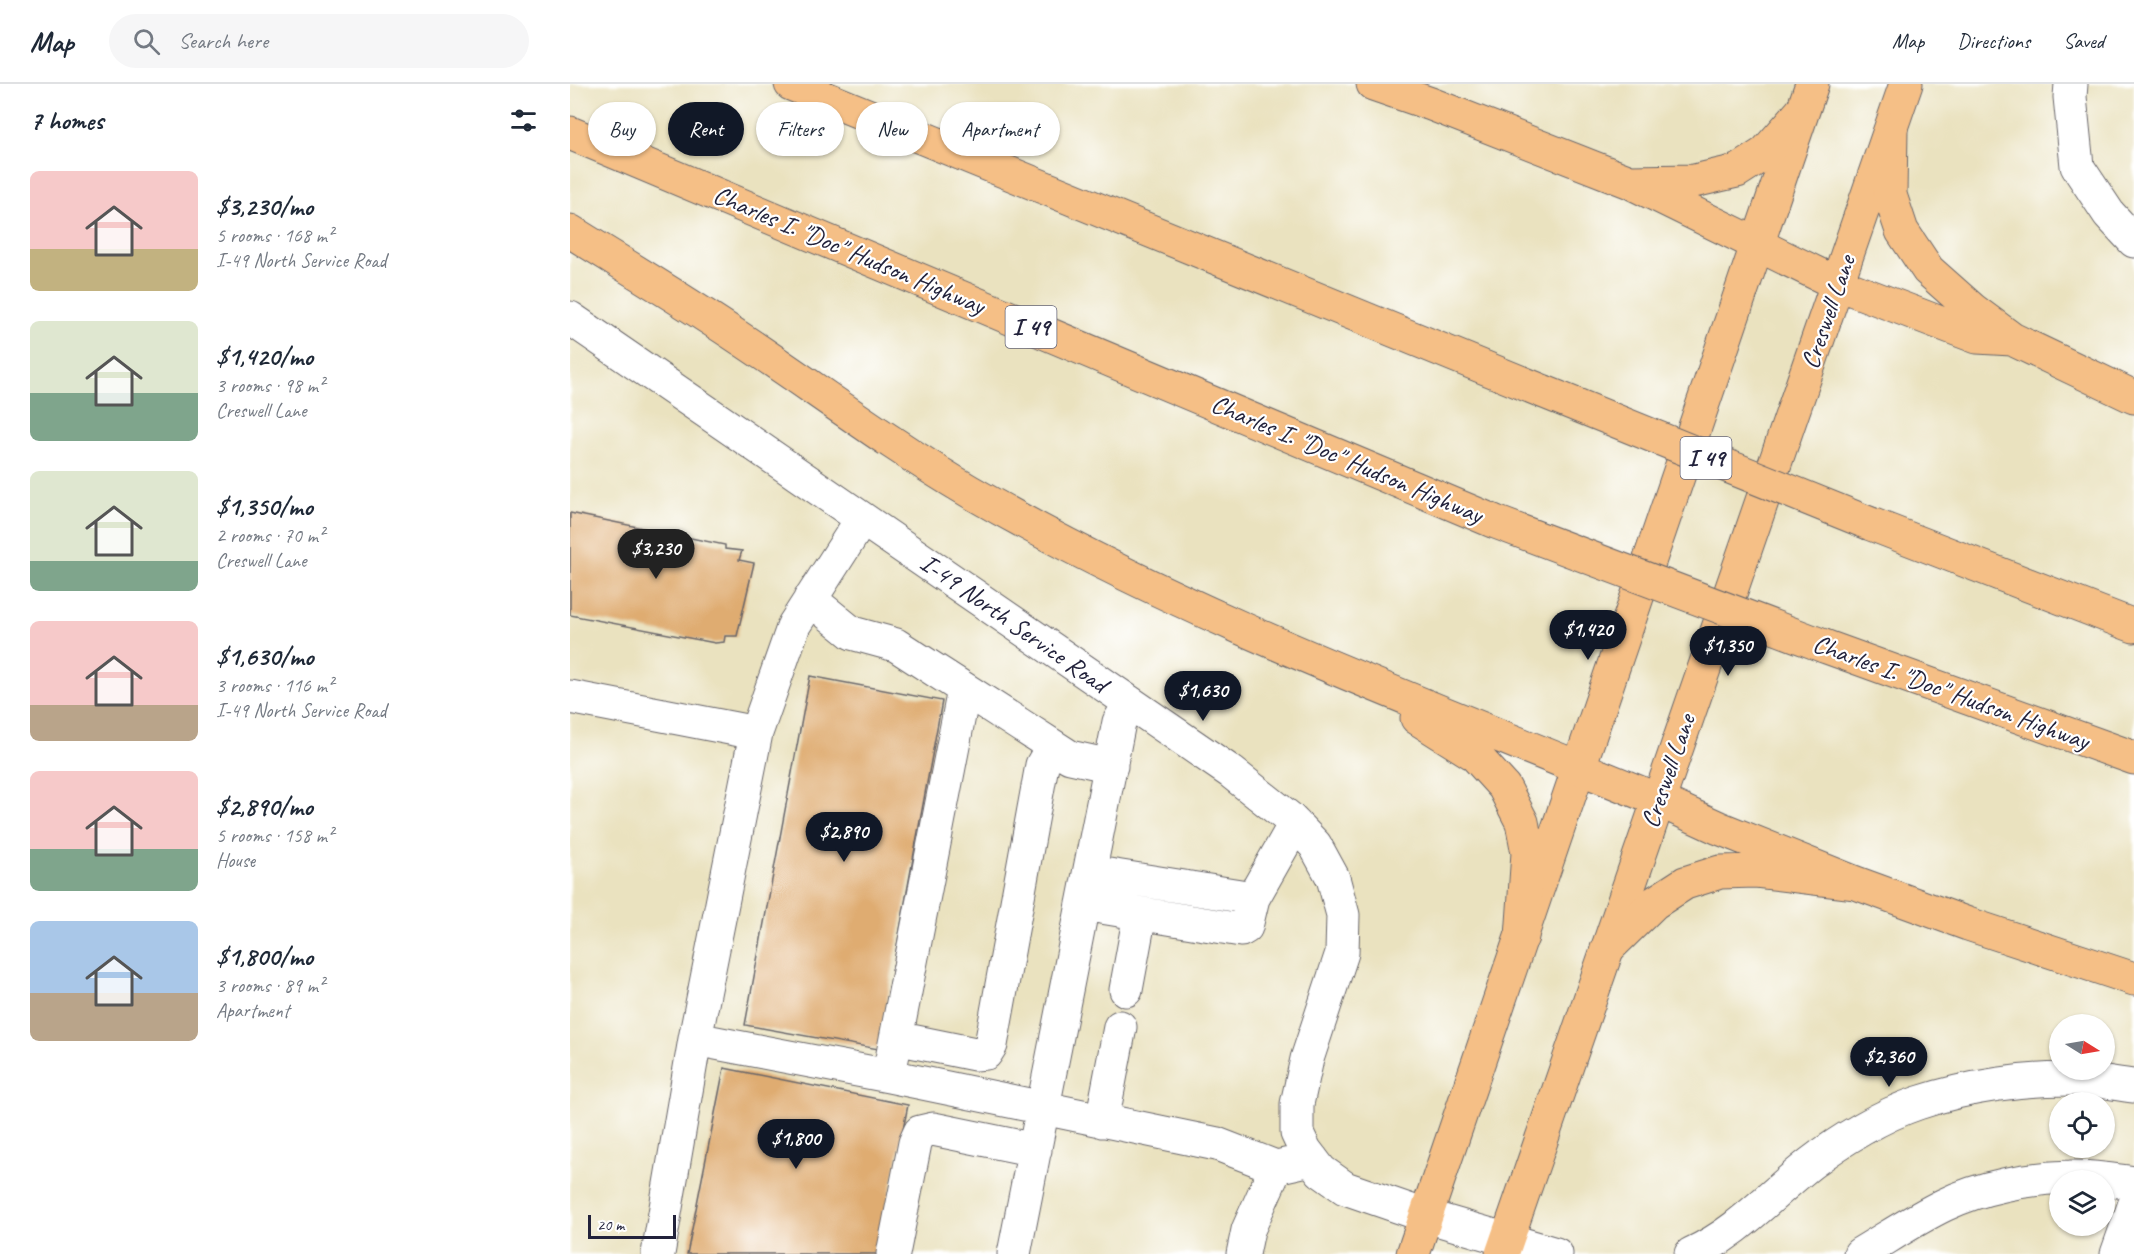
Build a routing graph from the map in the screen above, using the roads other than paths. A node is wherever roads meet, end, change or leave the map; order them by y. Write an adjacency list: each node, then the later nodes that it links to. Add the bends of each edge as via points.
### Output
1 (791, 84): 18 (main road, I 49, bridge, via 1871,524)
2 (1373, 84): 8 (main road)
3 (1906, 84): 6 (main road, Creswell Lane)
4 (2071, 84): 10 (street, via 2077,166 2109,214)
5 (1807, 98): 8 (main road, via 1765,153 1737,171 1694,181); 11 (main road)
6 (1891, 129): 12 (main road, Creswell Lane); 14 (main road, via 1890,195 1902,231 1928,270)
7 (570, 133): 25 (main road, Charles I. "Doc" Hudson Highway / I 49, bridge, via 1493,521)
8 (1630, 182): 11 (main road)
9 (570, 231): 19 (main road, via 737,336 863,424 969,491 1214,617)
10 (2134, 241)
11 (1757, 245): 12 (main road); 27 (main road)
12 (1838, 284): 14 (main road, via 1977,337); 28 (main road, Creswell Lane)
13 (570, 318): 16 (street, I-49 North Service Road)
14 (2012, 339): 15 (main road)
15 (2134, 397)
16 (862, 519): 17 (street); 22 (street, I-49 North Service Road)
17 (810, 599): 20 (street, via 852,633 896,645); 23 (street, via 794,625)
18 (2134, 626)
19 (1338, 670): 27 (main road); 35 (main road, via 1474,754 1504,787 1522,822 1528,853)
20 (966, 690): 24 (street); 40 (street)
21 (570, 697): 23 (street)
22 (1130, 704): 26 (street, via 1119,722); 29 (street, I-49 North Service Road, via 1230,772)
23 (756, 733): 41 (street)
24 (1053, 746): 26 (street, via 1070,757); 40 (street, via 1042,765 991,1045 986,1053 975,1054)
25 (2134, 758)
26 (1111, 766): 30 (street)
27 (1578, 767): 28 (main road); 35 (main road)
28 (1658, 800): 31 (main road); 36 (main road, Creswell Lane)
29 (1295, 824): 32 (street); 47 (street, I-49 North Service Road, via 1315,845 1333,878 1343,915 1342,953 1307,1059 1297,1104 1297,1133)
30 (1090, 872): 32 (street); 33 (street)
31 (1856, 883): 36 (main road, via 1755,870 1720,872 1685,883 1654,903); 37 (main road)
32 (1253, 898): 34 (street, via 1246,927 1241,930)
33 (1083, 904): 34 (street); 44 (street)
34 (1140, 914): 38 (street)
35 (1522, 937): 51 (main road)
36 (1607, 949): 52 (main road, Creswell Lane)
37 (2134, 980)
38 (1126, 990)
39 (1120, 1027): 45 (street)
40 (896, 1038): 42 (street)
41 (695, 1039): 42 (street); 53 (street)
42 (889, 1076): 44 (street)
43 (2134, 1086): 59 (street, via 2081,1079 2019,1081 1917,1103 1869,1125 1811,1163 1738,1225)
44 (1043, 1109): 45 (street); 46 (street)
45 (1102, 1121): 48 (street, via 1217,1144)
46 (1035, 1150): 54 (street, via 933,1129 920,1132); 55 (street)
47 (1312, 1159): 48 (street); 51 (street, I-49 North Service Road, via 1321,1171 1345,1188)
48 (1276, 1167): 56 (street, via 1248,1230)
49 (2134, 1183): 60 (street, via 2069,1177 1985,1190 1944,1205)
50 (2134, 1206): 61 (street)
51 (1426, 1216): 52 (street, I-49 North Service Road); 57 (main road)
52 (1504, 1247): 58 (street, I-49 North Service Road)
53 (658, 1254)
54 (893, 1254)
55 (1014, 1254)
56 (1243, 1254)
57 (1413, 1254)
58 (1556, 1254)
59 (1691, 1254)
60 (1860, 1254)
61 (2117, 1254)

